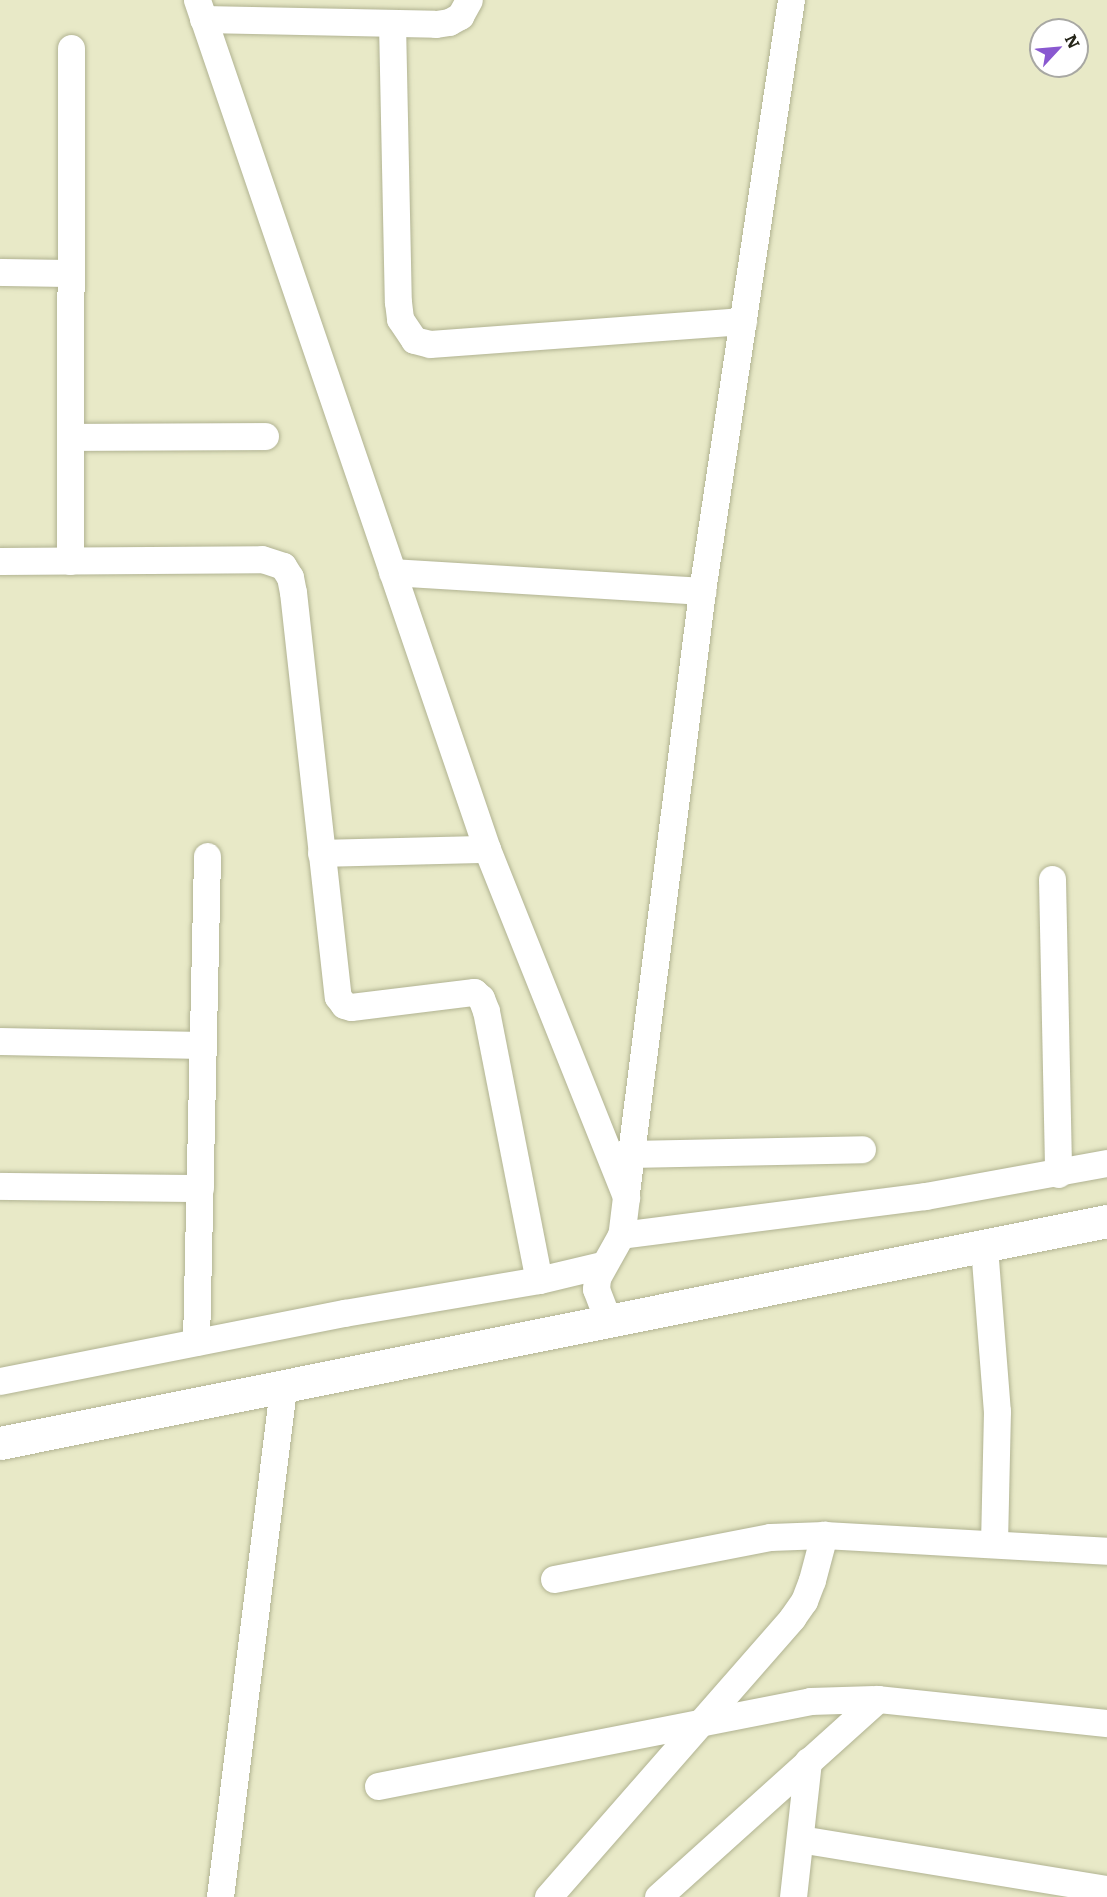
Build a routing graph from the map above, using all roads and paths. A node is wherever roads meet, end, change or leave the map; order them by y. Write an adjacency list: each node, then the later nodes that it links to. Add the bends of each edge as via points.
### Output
1 (470, 0): 4 (street, via 460,16 449,22)
2 (791, 0): 8 (street)
3 (200, 10): 4 (street); 13 (street)
4 (392, 23): 8 (street, via 398,302 400,319 414,340 429,344)
5 (71, 48): 7 (street)
6 (0, 272): 7 (street)
7 (70, 273): 10 (street)
8 (743, 321): 14 (street)
9 (265, 436): 10 (street)
10 (70, 437): 12 (street)
11 (0, 561): 12 (street)
12 (70, 561): 16 (street, via 262,559 283,566 293,592)
13 (392, 572): 14 (street); 15 (street)
14 (702, 591): 22 (street)
15 (487, 849): 16 (street); 27 (street)
16 (321, 853): 31 (street, via 336,991 344,1005 474,992 481,999)
17 (207, 856): 20 (street)
18 (1052, 879): 24 (street)
19 (0, 1041): 20 (street)
20 (202, 1045): 26 (street)
21 (862, 1149): 22 (street)
22 (631, 1154): 27 (street)
23 (1107, 1163): 24 (street)
24 (1058, 1174): 29 (street, via 925,1196)
25 (0, 1186): 26 (street)
26 (200, 1188): 33 (street)
27 (626, 1197): 29 (street)
28 (1107, 1221): 30 (street)
29 (621, 1235): 32 (street)
30 (984, 1246): 32 (street); 38 (street, via 997,1411)
31 (539, 1280): 32 (street); 33 (street)
32 (603, 1297): 35 (street)
33 (196, 1342): 34 (street)
34 (0, 1381)
35 (283, 1388): 36 (street); 48 (street)
36 (0, 1443)
37 (824, 1535): 38 (street); 40 (street, via 770,1537); 43 (street, via 804,1601)
38 (994, 1543): 39 (street)
39 (1107, 1551)
40 (554, 1579)
41 (878, 1700): 42 (street); 43 (street, via 847,1698 783,1704); 44 (street)
42 (1107, 1723)
43 (697, 1725): 45 (street); 49 (street)
44 (808, 1761): 46 (street); 50 (street)
45 (378, 1786)
46 (800, 1839): 47 (street); 51 (street)
47 (1107, 1889)
48 (220, 1897)
49 (548, 1897)
50 (658, 1897)
51 (793, 1897)

